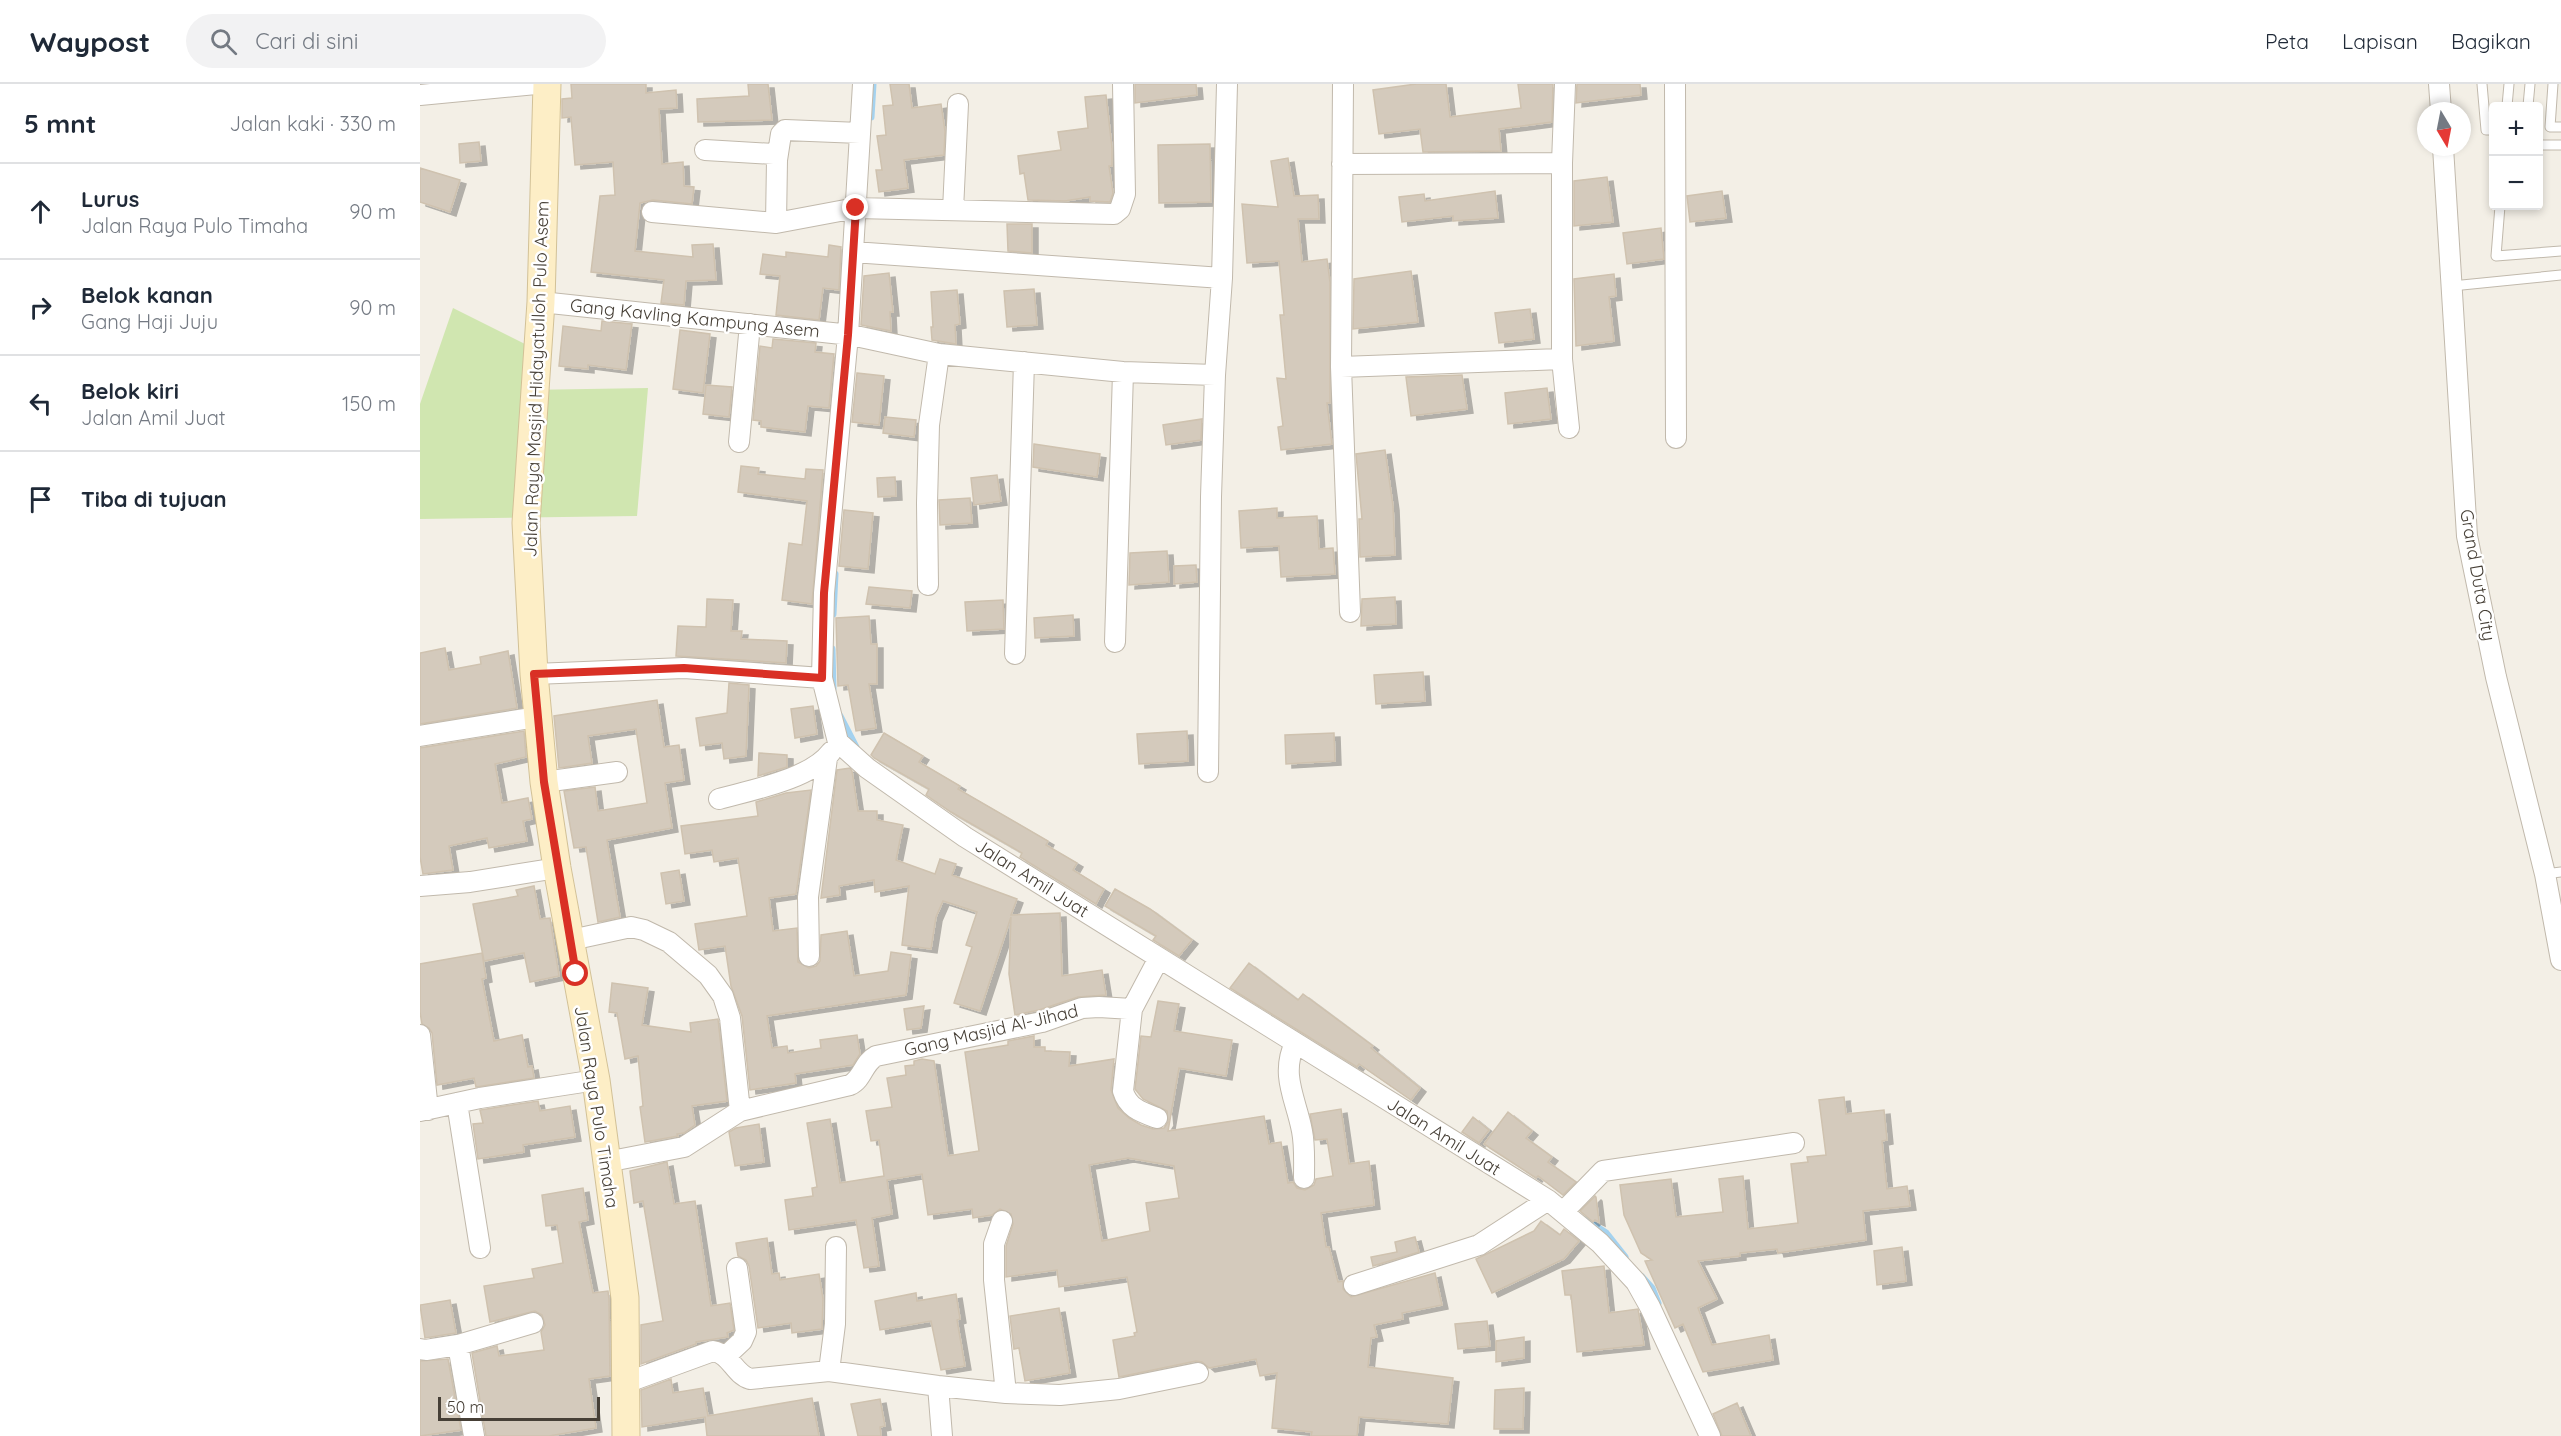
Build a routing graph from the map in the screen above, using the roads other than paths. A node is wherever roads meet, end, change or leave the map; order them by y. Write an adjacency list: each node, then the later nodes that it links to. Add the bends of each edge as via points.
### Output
1 (536, 84): 14 (street)
2 (547, 84): 39 (street, Jalan Raya Masjid Hidayatulloh Pulo Asem)
3 (863, 84): 21 (street)
4 (1124, 84): 30 (street, via 1125,194 1118,212 1109,215)
5 (1227, 84): 37 (street)
6 (1343, 84): 28 (street)
7 (1565, 84): 27 (street)
8 (1675, 84): 49 (street)
9 (2439, 84): 15 (street)
10 (2482, 84): 20 (lane)
11 (2509, 84): 16 (lane)
12 (2530, 84): 17 (lane)
13 (2553, 84): 19 (lane, via 2550,127)
14 (420, 95)
15 (2440, 102)
16 (2507, 102)
17 (2528, 102)
18 (958, 104): 30 (street)
19 (2561, 128)
20 (2489, 130)
21 (860, 133): 26 (street, via 785,130); 29 (street)
22 (2543, 145): 23 (lane)
23 (2561, 145)
24 (705, 150): 26 (street, via 766,152)
25 (2444, 156): 38 (street, Grand Duta City)
26 (777, 159): 33 (street)
27 (1562, 163): 28 (street); 43 (street)
28 (1342, 164): 45 (street)
29 (861, 209): 30 (street); 33 (street); 35 (street)
30 (953, 210)
31 (2500, 210): 34 (lane, via 2496,256)
32 (652, 212): 33 (street)
33 (776, 223)
34 (2561, 251)
35 (858, 252): 37 (street); 41 (street)
36 (2561, 275): 38 (lane)
37 (1222, 278): 47 (street)
38 (2452, 286): 65 (street, Grand Duta City, via 2467,536 2496,677)
39 (541, 302): 40 (street, Gang Kavling Kampung Asem); 55 (street, Jalan Raya Masjid Hidayatulloh Pulo Asem, via 526,523)
40 (750, 324): 41 (street, Gang Kavling Kampung Asem); 50 (street)
41 (851, 335): 42 (street, Gang Kavling Kampung Asem); 56 (street, via 824,593)
42 (939, 354): 44 (street, Gang Kavling Kampung Asem); 51 (street, via 929,425)
43 (1562, 358): 45 (street); 48 (street)
44 (1024, 362): 46 (street, Gang Kavling Kampung Asem); 54 (street)
45 (1341, 367): 52 (street)
46 (1123, 372): 47 (street, Gang Kavling Kampung Asem); 53 (street)
47 (1215, 375): 61 (street)
48 (1569, 428)
49 (1676, 438)
50 (739, 442)
51 (928, 585)
52 (1350, 612)
53 (1115, 642)
54 (1015, 654)
55 (534, 674): 56 (street, via 684,668); 57 (street, Jalan Raya Pulo Timaha)
56 (822, 678): 59 (street)
57 (537, 717): 58 (street); 62 (street, Jalan Raya Pulo Timaha)
58 (420, 736)
59 (832, 750): 63 (street, via 793,776); 68 (street, via 808,897); 69 (street, Jalan Amil Juat, via 867,768 965,837)
60 (616, 772): 62 (street)
61 (1208, 772)
62 (544, 782): 64 (street, Jalan Raya Pulo Timaha)
63 (719, 799)
64 (557, 868): 66 (street); 67 (street, Jalan Raya Pulo Timaha)
65 (2553, 873): 70 (street, Grand Duta City)
66 (420, 886)
67 (571, 940): 74 (street, Jalan Raya Pulo Timaha); 77 (street, via 631,927 644,930 669,942 708,975 723,996 730,1018)
68 (809, 956)
69 (1159, 958): 71 (street); 73 (street, Jalan Amil Juat)
70 (2561, 960)
71 (1132, 1009): 77 (street, Gang Masjid Al-Jihad, via 1082,1008 1041,1022 876,1056 850,1085); 78 (street, via 1123,1091 1126,1101 1137,1111)
72 (420, 1035): 76 (street)
73 (1295, 1043): 81 (street, via 1288,1067 1303,1137); 82 (street, Jalan Amil Juat)
74 (596, 1080): 75 (street); 80 (street, Jalan Raya Pulo Timaha)
75 (458, 1103): 76 (street); 85 (street)
76 (424, 1111)
77 (740, 1111): 80 (street, Gang Masjid Al-Jihad, via 684,1147)
78 (1157, 1118)
79 (1794, 1143): 82 (street, via 1603,1171)
80 (606, 1162): 94 (street, Jalan Raya Pulo Timaha, via 627,1314)
81 (1304, 1178)
82 (1555, 1206): 87 (street, via 1479,1245); 100 (street, Jalan Amil Juat, via 1600,1243 1636,1282)
83 (1002, 1221): 96 (street, via 994,1244 994,1280)
84 (836, 1247): 92 (street, via 836,1316)
85 (480, 1248)
86 (737, 1268): 91 (street, via 746,1332)
87 (1354, 1285)
88 (533, 1323): 89 (street)
89 (458, 1345): 90 (street); 97 (street)
90 (420, 1349)
91 (726, 1356): 92 (street, via 742,1376 750,1379); 94 (street, via 708,1352)
92 (829, 1371): 95 (street)
93 (1198, 1373): 96 (street, via 1098,1392)
94 (628, 1382): 98 (street, Jalan Raya Pulo Timaha)
95 (938, 1386): 96 (street); 99 (street)
96 (1006, 1393)
97 (474, 1436)
98 (626, 1436)
99 (942, 1436)
100 (1710, 1436)

